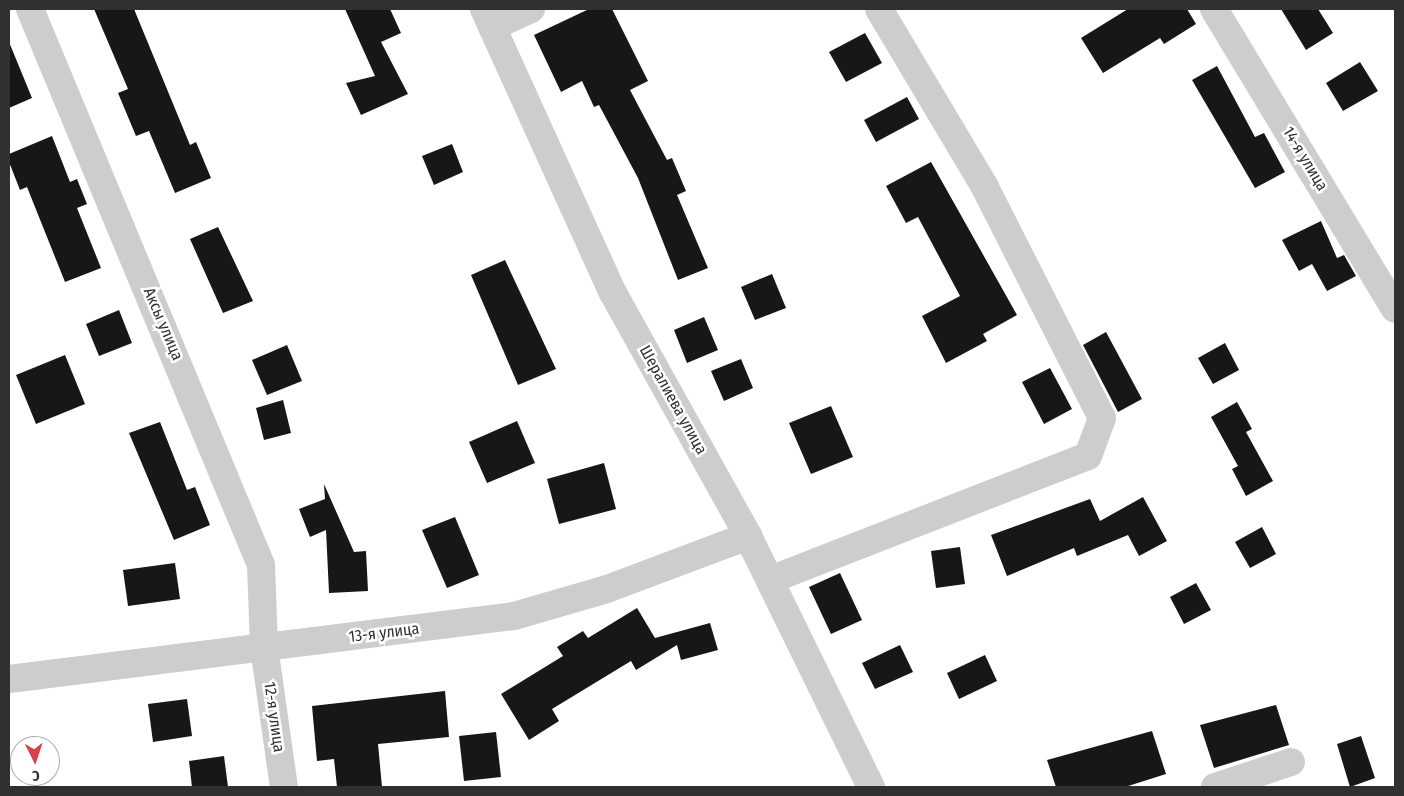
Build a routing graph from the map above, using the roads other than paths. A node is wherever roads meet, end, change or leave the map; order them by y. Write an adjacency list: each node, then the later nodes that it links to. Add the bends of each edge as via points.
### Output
1 (30, 9): 9 (street, Аксы улица, via 261,564)
2 (531, 9): 5 (street)
3 (879, 9): 8 (street, via 986,187 1102,418 1088,456)
4 (1214, 9): 6 (street, 14-я улица)
5 (488, 18): 7 (street, Шералиева улица, via 613,293)
6 (1395, 309)
7 (748, 536): 8 (street, Шералиева улица); 9 (street, 13-я улица, via 607,589 514,616)
8 (770, 580): 13 (street, Шералиева улица)
9 (264, 647): 10 (street, 13-я улица); 12 (street, 12-я улица)
10 (9, 679)
11 (1291, 762): 14 (street)
12 (284, 787)
13 (871, 787)
14 (1215, 787)

